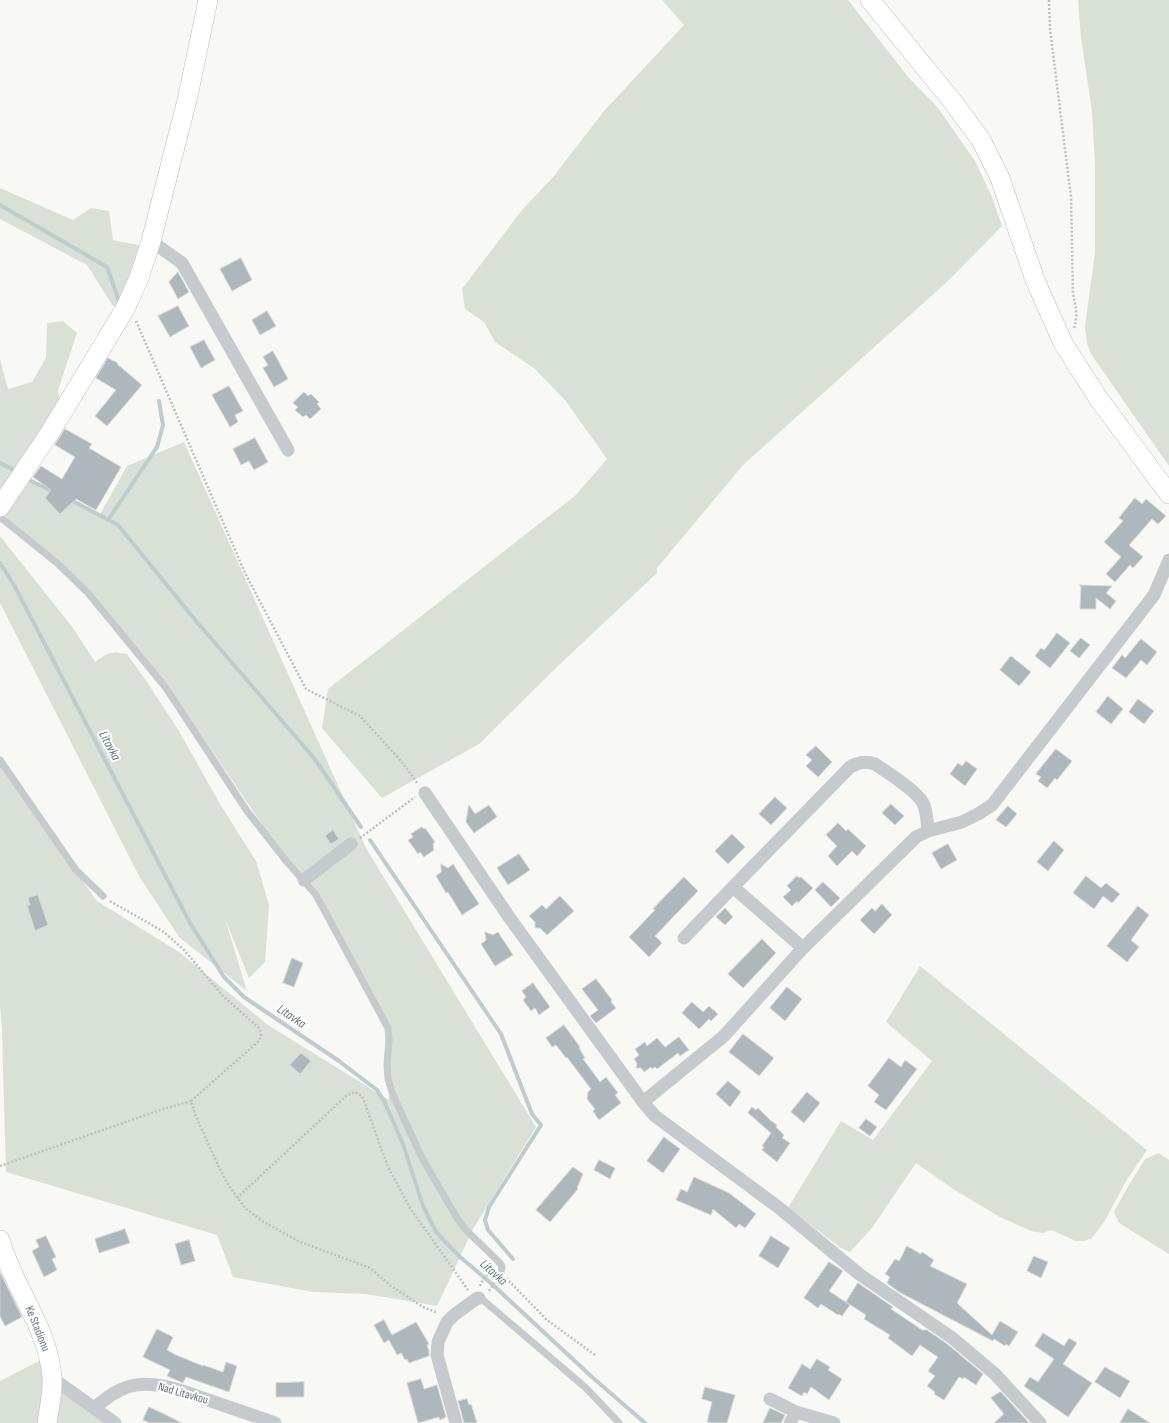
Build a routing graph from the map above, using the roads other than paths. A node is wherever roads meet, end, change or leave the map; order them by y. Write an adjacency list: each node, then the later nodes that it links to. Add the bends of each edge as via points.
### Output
1 (208, 0): 3 (street, via 188,96)
2 (870, 0): 5 (street, via 981,140 1000,178 1035,280 1063,344 1098,398)
3 (151, 242): 4 (street, via 182,264); 6 (street, via 125,309 51,431)
4 (288, 450)
5 (1169, 494)
6 (0, 506)
7 (0, 517): 13 (lane, via 57,563 88,593 166,688 247,811)
8 (1169, 560): 11 (street, via 1154,595 992,805 962,822)
9 (0, 760): 15 (lane, via 76,870)
10 (425, 793): 18 (street, via 509,917)
11 (928, 831): 14 (street, via 924,804 918,796 875,764 868,761 858,763 850,767); 17 (street, via 916,837)
12 (351, 844): 13 (street)
13 (304, 880): 20 (lane, via 316,895 388,1028 388,1079 422,1158 457,1218 498,1261 502,1266)
14 (733, 887): 16 (street); 17 (street)
15 (103, 896)
16 (684, 938)
17 (803, 948): 18 (street, via 724,1036)
18 (643, 1102): 32 (street, via 669,1128 778,1207 859,1274 951,1337 995,1374)
19 (0, 1240): 22 (street, Ke Stadionu, via 47,1350)
20 (501, 1272)
21 (479, 1299): 29 (street, via 447,1322 438,1342 437,1355); 30 (lane, via 586,1388)
22 (52, 1378): 24 (street); 26 (street, Ke Stadionu)
23 (770, 1399): 25 (street)
24 (94, 1408): 27 (street); 28 (street, Nad Litavkou, via 110,1395 126,1387 160,1385)
25 (793, 1417): 31 (street)
26 (47, 1423)
27 (115, 1423)
28 (275, 1423)
29 (456, 1423)
30 (619, 1423)
31 (834, 1423)
32 (1040, 1423)

